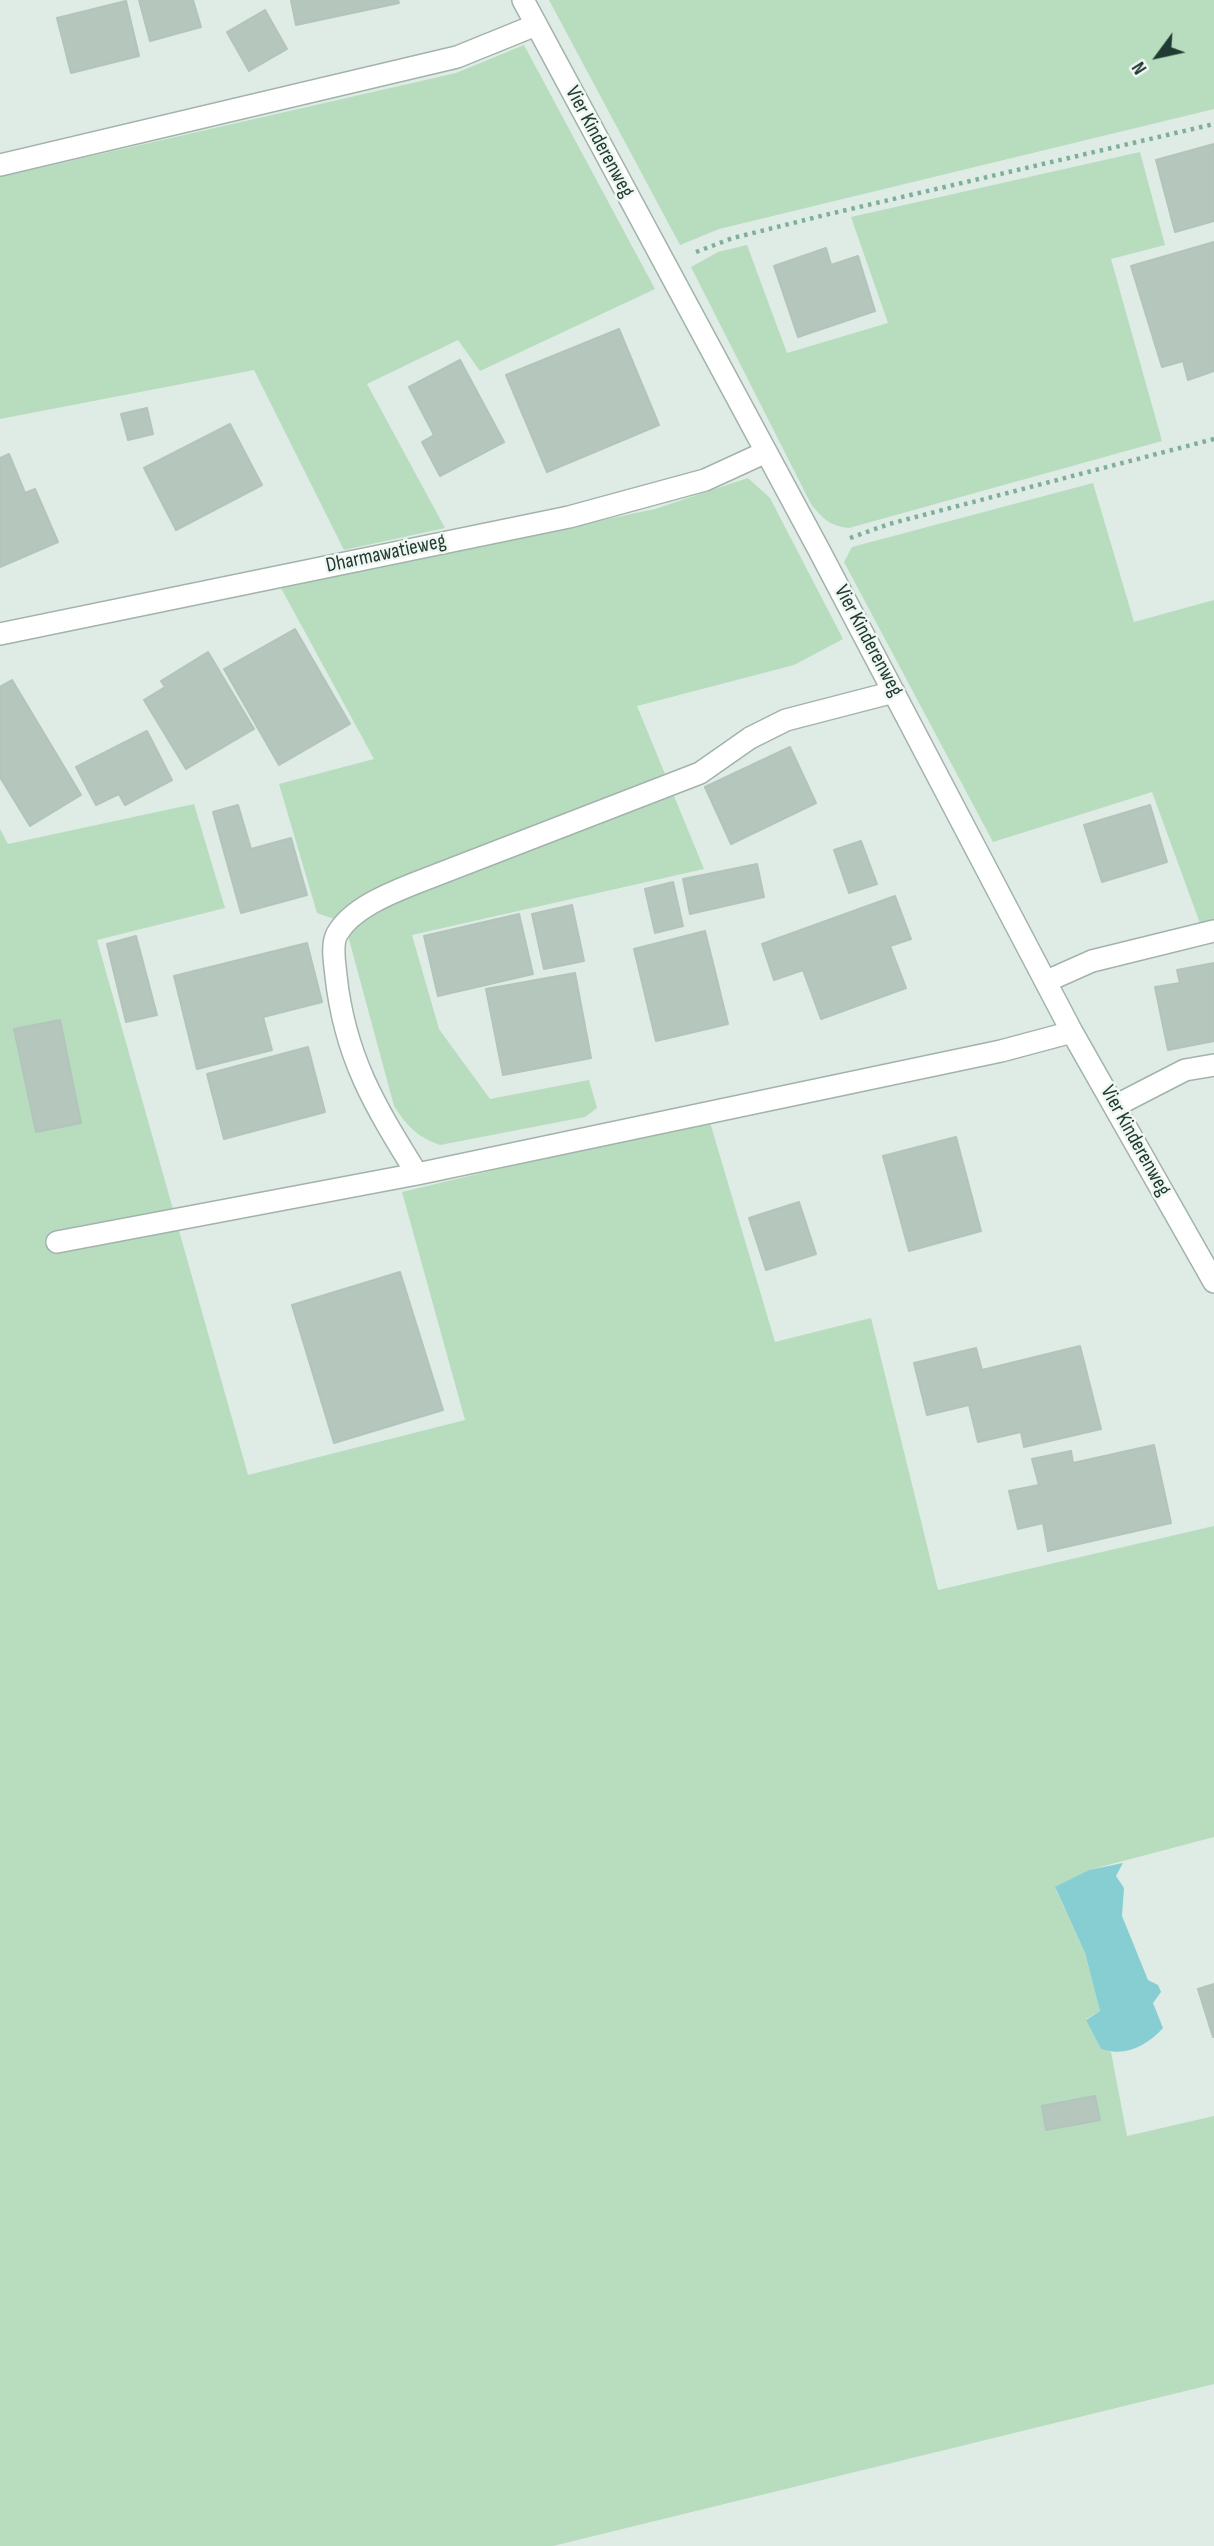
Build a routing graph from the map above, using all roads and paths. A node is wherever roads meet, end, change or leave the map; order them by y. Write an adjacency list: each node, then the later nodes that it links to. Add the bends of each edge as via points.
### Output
1 (523, 0): 2 (street, Vier Kinderenweg)
2 (536, 25): 4 (street, via 457,57); 5 (street, Vier Kinderenweg)
3 (1214, 124): 5 (path, via 733,238)
4 (0, 164)
5 (667, 266): 7 (street, Vier Kinderenweg)
6 (1214, 439): 8 (path, via 889,524)
7 (766, 452): 8 (street, Vier Kinderenweg); 9 (street, Dharmawatieweg, via 705,480 569,517)
8 (819, 550): 10 (street, Vier Kinderenweg)
9 (0, 634)
10 (894, 692): 12 (street, Vier Kinderenweg); 16 (street, via 786,720 750,738 700,773 385,895 336,934 334,953 346,1029 359,1075)
11 (1214, 931): 12 (street, via 1092,961)
12 (1047, 981): 13 (street, Vier Kinderenweg)
13 (1072, 1032): 15 (street, Vier Kinderenweg); 16 (street, via 1001,1051)
14 (1214, 1065): 15 (street, via 1185,1070)
15 (1115, 1106): 18 (street, Vier Kinderenweg)
16 (417, 1174): 17 (street)
17 (57, 1242)
18 (1214, 1282)

